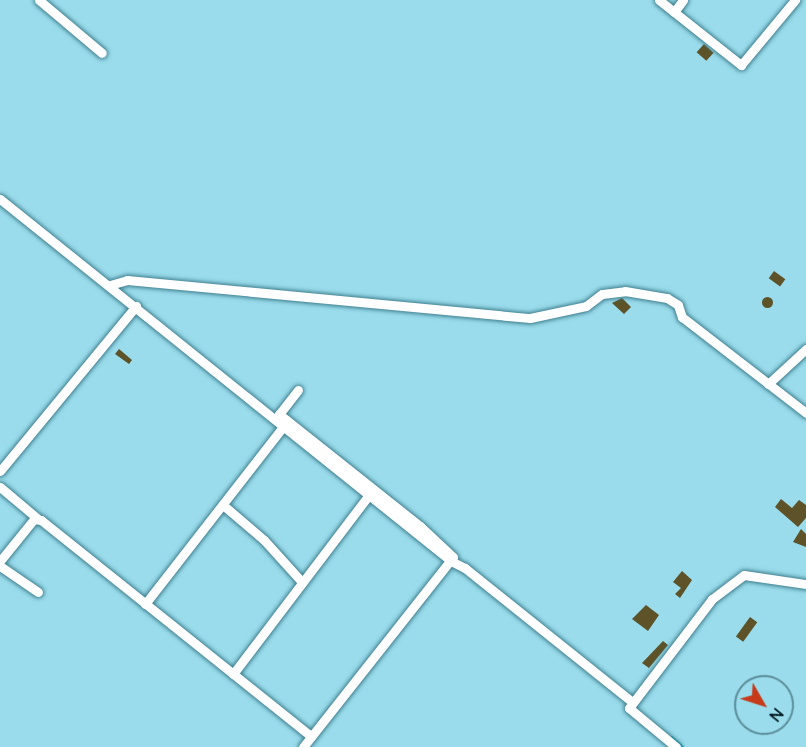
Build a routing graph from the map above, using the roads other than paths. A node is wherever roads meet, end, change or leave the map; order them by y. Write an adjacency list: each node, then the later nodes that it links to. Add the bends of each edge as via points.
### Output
1 (39, 0): 6 (street)
2 (659, 0): 5 (street)
3 (683, 0): 5 (street)
4 (795, 0): 5 (street, via 741,65)
5 (675, 12)
6 (102, 53)
7 (0, 199): 8 (street)
8 (110, 285): 9 (street); 11 (street, via 127,280 530,318 586,306 602,294 625,291 674,301 682,317)
9 (136, 306): 14 (street); 15 (street)
10 (806, 349): 11 (street)
11 (768, 384): 13 (street)
12 (298, 390): 21 (street, via 279,414 452,553)
13 (806, 413)
14 (284, 427): 17 (street); 18 (street)
15 (0, 471)
16 (0, 488): 19 (street)
17 (369, 495): 21 (street); 23 (street)
18 (223, 504): 23 (street, via 264,540); 26 (street)
19 (37, 518): 20 (street); 26 (street)
20 (0, 561)
21 (451, 561): 28 (street, via 465,568); 29 (street)
22 (0, 566): 25 (street)
23 (302, 582): 27 (street)
24 (806, 584): 28 (street, via 744,575 712,599)
25 (38, 592)
26 (145, 604): 27 (street)
27 (232, 674): 29 (street)
28 (630, 704): 31 (street)
29 (311, 736): 30 (street)
30 (303, 747)
31 (676, 747)

